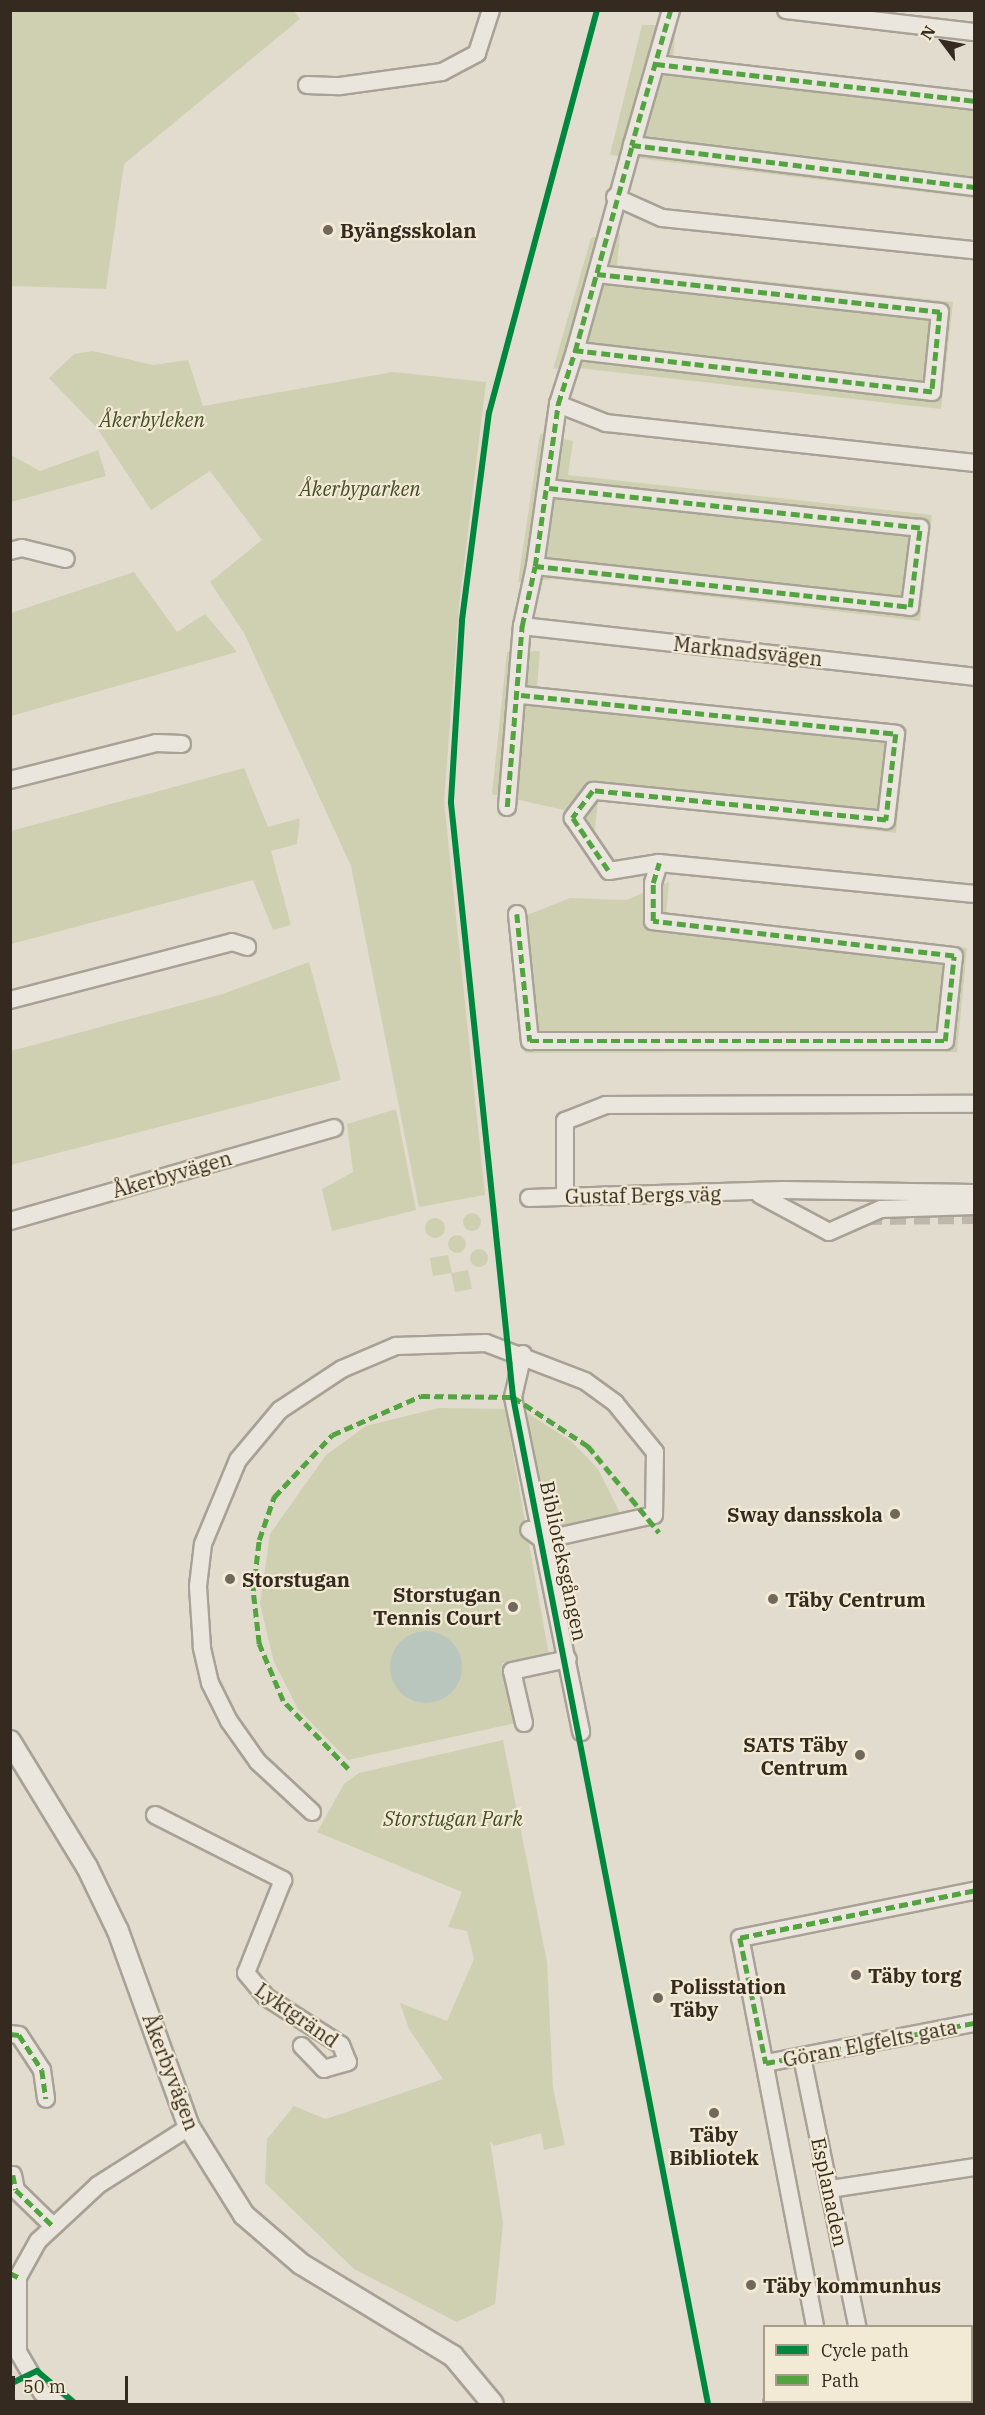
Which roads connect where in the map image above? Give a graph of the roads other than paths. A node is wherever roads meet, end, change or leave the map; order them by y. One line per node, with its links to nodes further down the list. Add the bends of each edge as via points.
1 (491, 10): 6 (street, via 477,53 442,72 340,86)
2 (671, 10): 5 (street)
3 (786, 10): 4 (street)
4 (975, 32)
5 (656, 64): 7 (street); 8 (street)
6 (307, 85)
7 (975, 101)
8 (632, 146): 9 (street); 10 (street)
9 (975, 187)
10 (615, 197): 11 (street, via 662,218); 12 (street)
11 (975, 250)
12 (597, 274): 13 (street); 13 (street, via 940,312 932,392)
13 (575, 351): 14 (street)
14 (558, 404): 15 (street, via 606,423); 16 (street)
15 (975, 463)
16 (547, 488): 19 (street); 19 (street, via 920,528 910,607)
17 (10, 551): 18 (street, via 22,548)
18 (66, 559)
19 (535, 566): 20 (street)
20 (522, 626): 21 (street, Marknadsvägen); 22 (street)
21 (975, 677)
22 (521, 695): 25 (street); 26 (street, via 896,734 886,820 593,791 573,818 609,871)
23 (182, 744): 24 (street, via 156,743)
24 (10, 780)
25 (507, 807)
26 (659, 863): 27 (street); 28 (street, via 653,883 653,921 954,956 945,1041 530,1041)
27 (975, 894)
28 (517, 914)
29 (247, 947): 30 (street, via 232,942)
30 (10, 1000)
31 (975, 1104): 36 (street, via 606,1105 565,1121)
32 (334, 1128): 39 (street, Åkerbyvägen)
33 (832, 1192): 34 (street, Gustaf Bergs väg); 35 (street, Gustaf Bergs väg); 40 (street, via 812,1203)
34 (757, 1193): 36 (street, Gustaf Bergs väg); 40 (street, Gustaf Bergs väg)
35 (975, 1193)
36 (565, 1196): 37 (street, Gustaf Bergs väg)
37 (529, 1198)
38 (975, 1206): 40 (street, Gustaf Bergs väg, via 881,1209 829,1232)
39 (10, 1221)
40 (810, 1221)
41 (523, 1354): 43 (street, Biblioteksgången, via 513,1397); 43 (street, via 603,1394 655,1452 654,1515); 48 (street, via 486,1343 444,1341 396,1346 342,1369 280,1410 226,1483 203,1544 198,1586 198,1618 210,1683 258,1762)
42 (529, 1530): 43 (street)
43 (543, 1540): 44 (street, Biblioteksgången)
44 (568, 1659): 45 (street, Biblioteksgången, via 512,1671); 46 (street, Biblioteksgången)
45 (524, 1723)
46 (581, 1732)
47 (10, 1741): 57 (street, Åkerbyvägen, via 87,1867 118,1931)
48 (312, 1812)
49 (155, 1815): 53 (street, Lyktgränd, via 283,1880 246,1973 250,1985 340,2045 348,2062 324,2069)
50 (975, 1892): 55 (street, Esplanaden, via 740,1938)
51 (975, 2023): 54 (street, Göran Elgfelts gata)
52 (10, 2034): 56 (street, via 19,2035 42,2070)
53 (302, 2046)
54 (802, 2057): 55 (street, Göran Elgfelts gata); 60 (street, Esplanaden)
55 (766, 2062): 63 (street, Esplanaden)
56 (45, 2099)
57 (189, 2127): 61 (street, via 98,2185); 67 (street, Åkerbyvägen, via 244,2215 301,2264 453,2356)
58 (975, 2167): 60 (street)
59 (13, 2175): 61 (street, via 16,2190)
60 (831, 2189): 64 (street, Esplanaden)
61 (53, 2226): 62 (street)
62 (14, 2275): 65 (street)
63 (815, 2325)
64 (857, 2325)
65 (14, 2352): 66 (street, via 42,2393)
66 (57, 2404)
67 (493, 2404)

